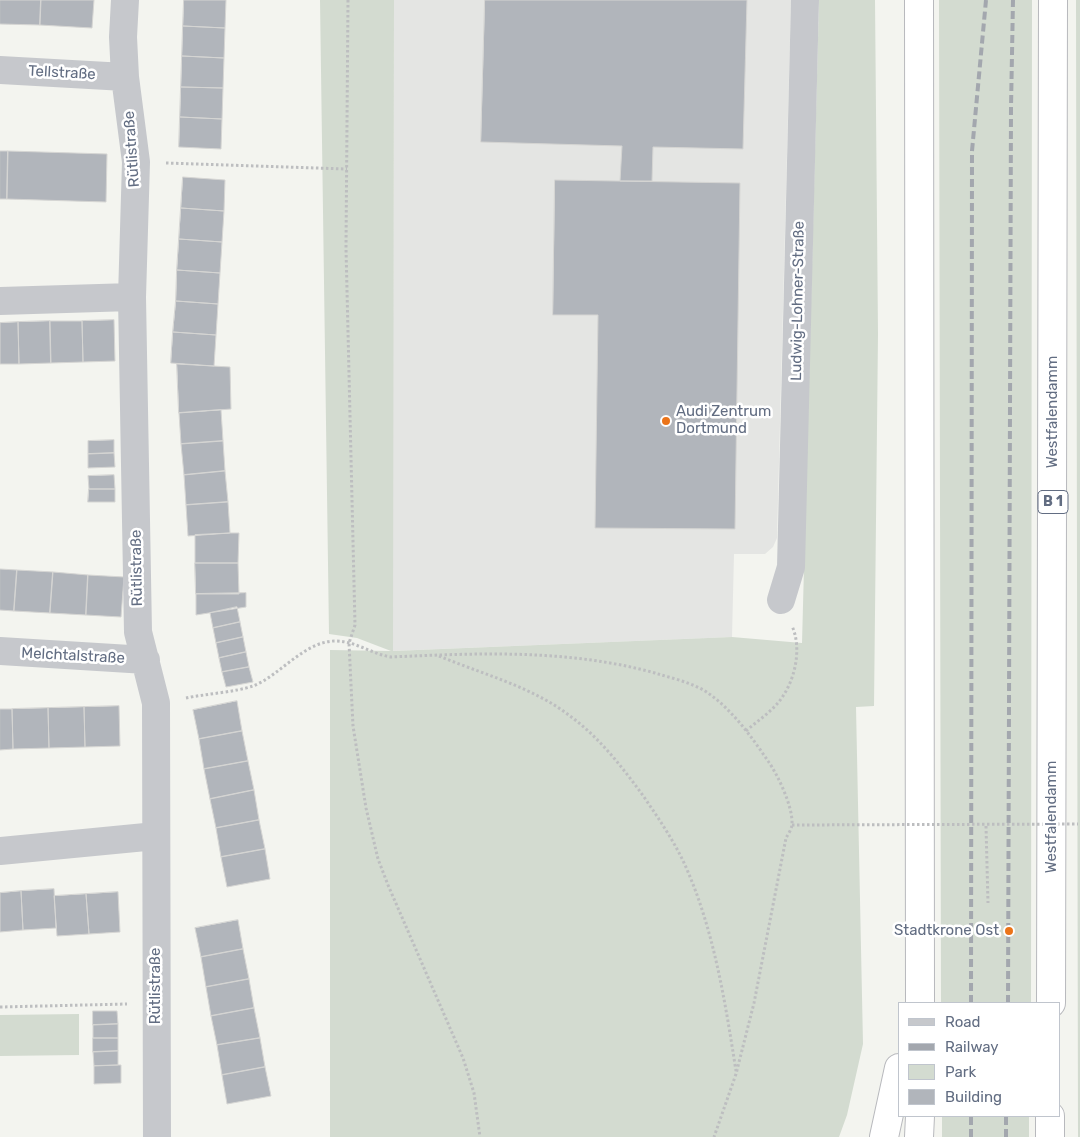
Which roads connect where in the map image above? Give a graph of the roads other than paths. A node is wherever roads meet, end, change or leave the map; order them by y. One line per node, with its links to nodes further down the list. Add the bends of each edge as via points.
1 (125, 0): 6 (street, Rütlistraße)
2 (805, 0): 9 (street, Ludwig-Lohner-Straße, via 791,566)
3 (919, 0): 14 (highway)
4 (1053, 0): 15 (highway, Westfalendamm / B 1)
5 (0, 70): 6 (street, Tellstraße)
6 (125, 77): 7 (street, Rütlistraße, via 136,162)
7 (132, 298): 8 (street); 11 (street, Rütlistraße, via 138,632)
8 (0, 300)
9 (781, 600)
10 (0, 651): 11 (street, Melchtalstraße)
11 (146, 660): 12 (street, Rütlistraße, via 156,703)
12 (156, 836): 13 (street); 19 (street, Rütlistraße)
13 (0, 851)
14 (920, 1002)
15 (1051, 1002)
16 (898, 1073): 20 (highway)
17 (920, 1117): 21 (highway)
18 (1050, 1117): 22 (highway)
19 (157, 1137)
20 (884, 1137)
21 (920, 1137)
22 (1050, 1137)

